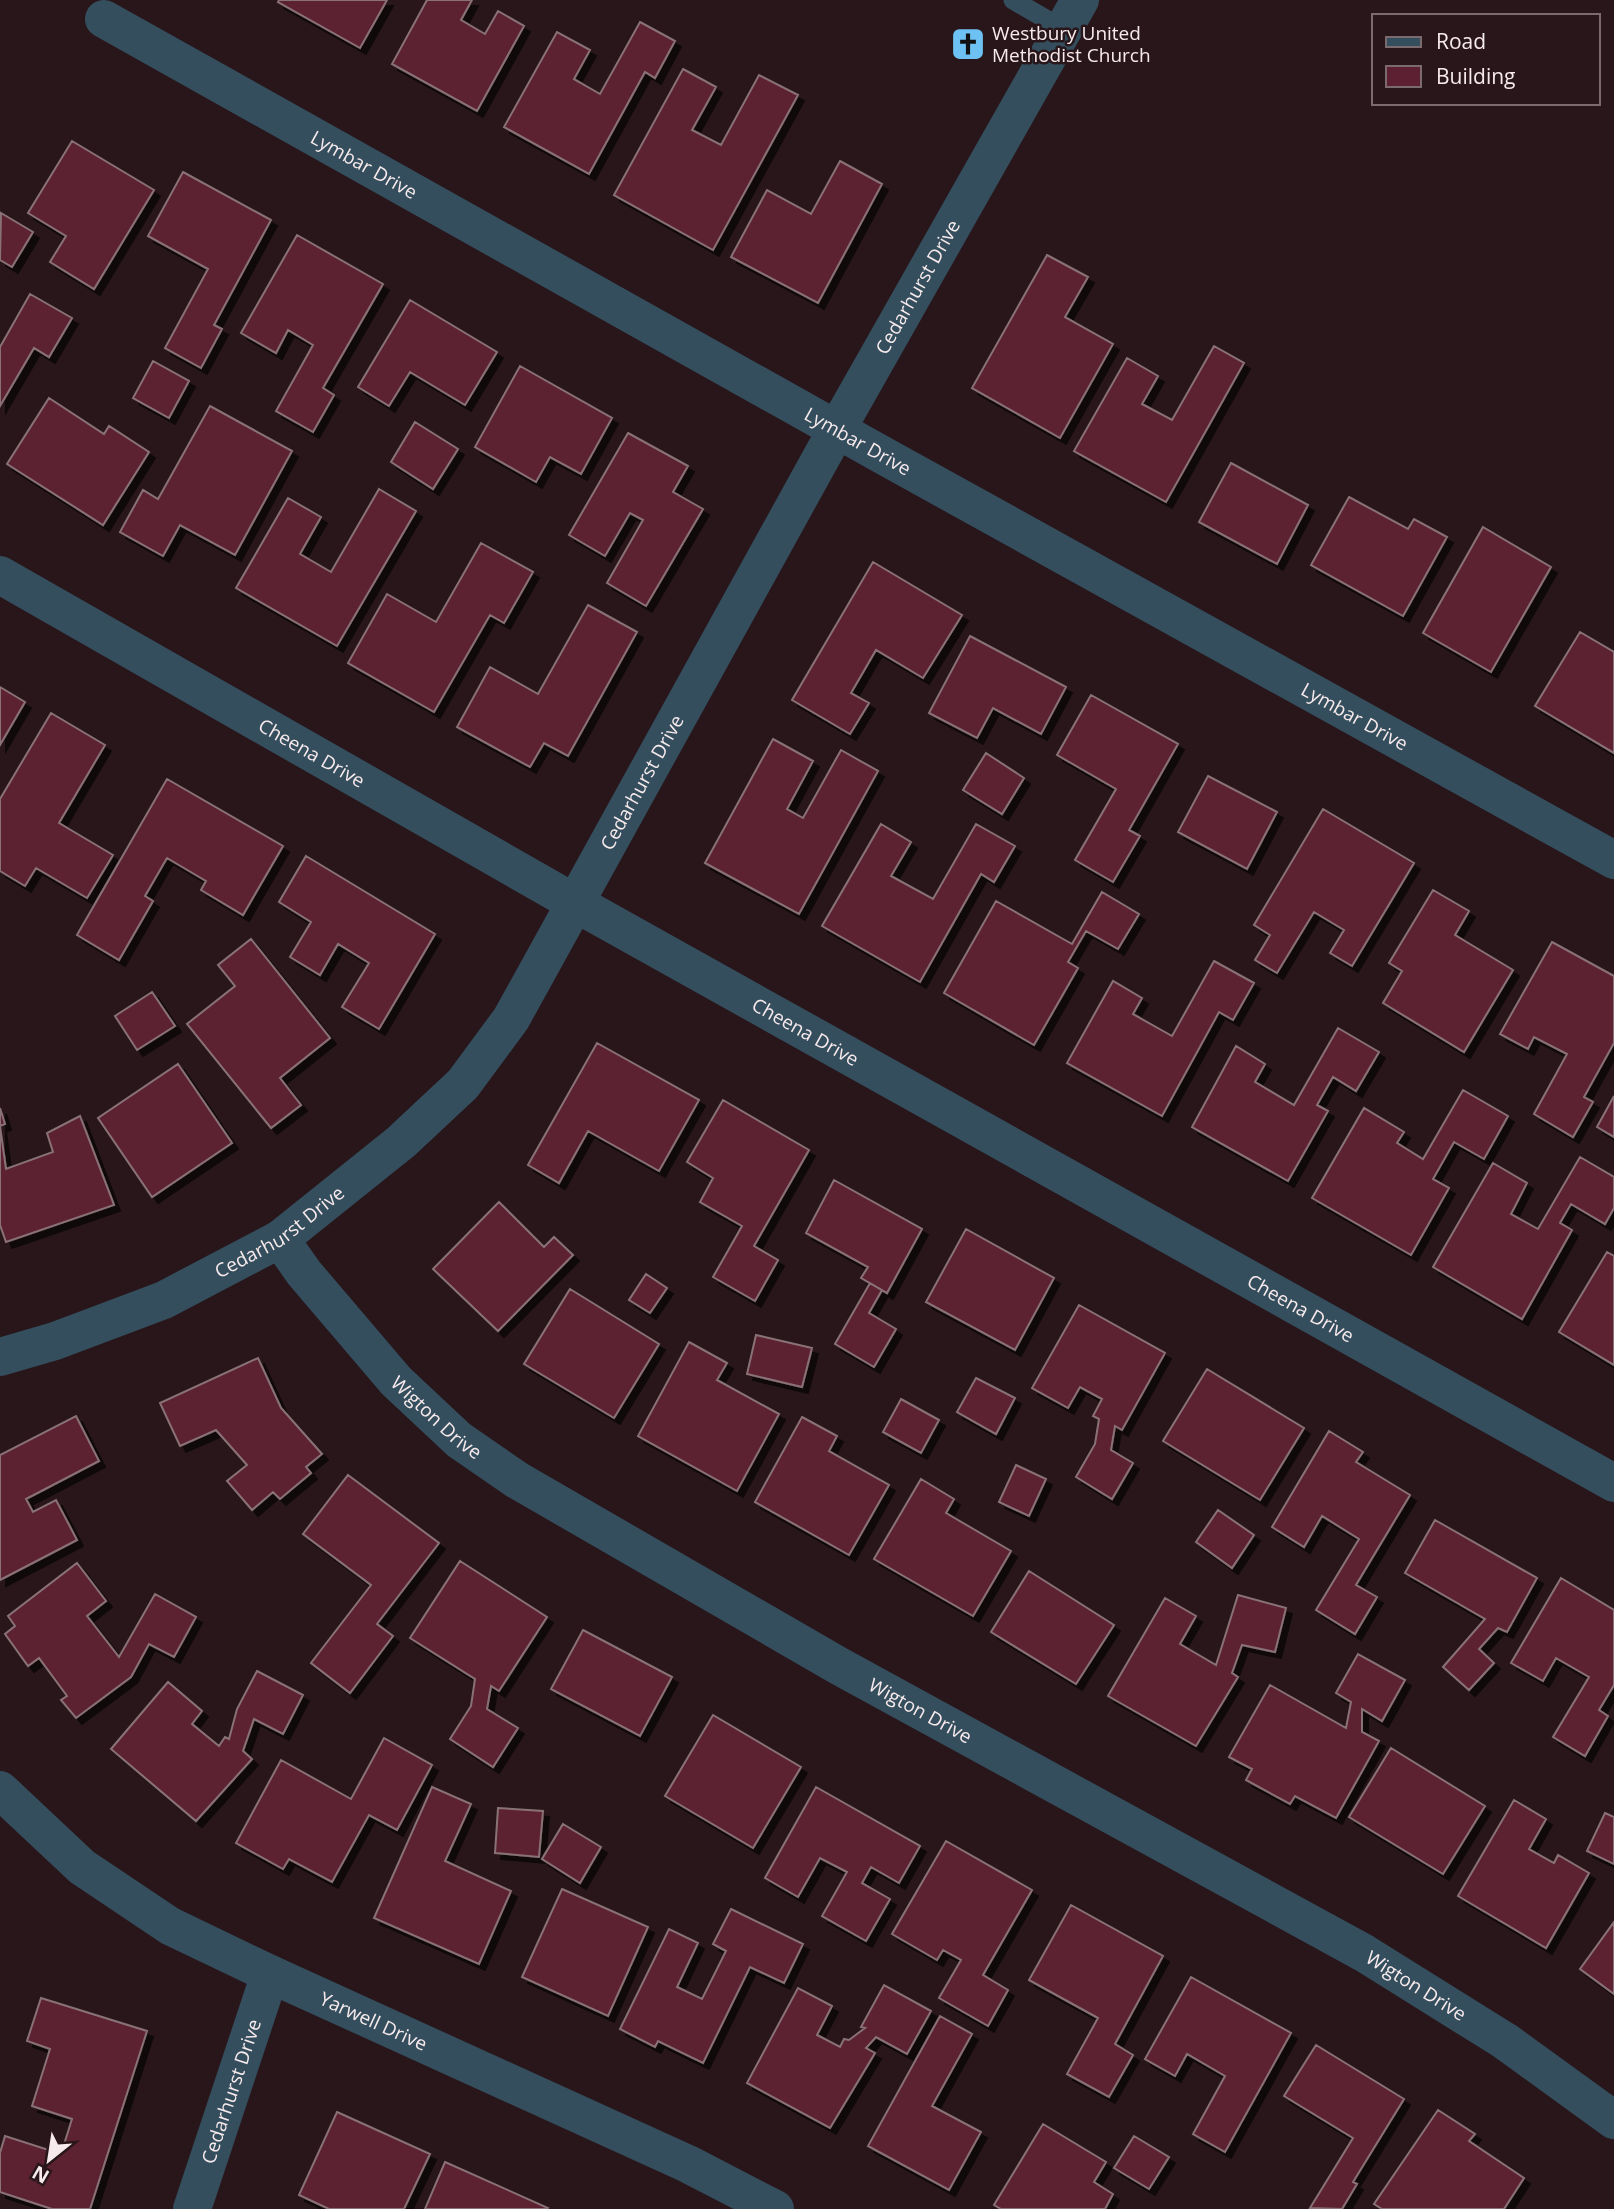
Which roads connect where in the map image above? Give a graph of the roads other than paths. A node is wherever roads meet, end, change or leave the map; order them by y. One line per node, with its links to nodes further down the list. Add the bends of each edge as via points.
1 (1013, 0): 2 (lane)
2 (1072, 14): 4 (street, Cedarhurst Drive)
3 (104, 19): 4 (street, Lymbar Drive)
4 (837, 429): 6 (street, Lymbar Drive); 7 (street, Cedarhurst Drive)
5 (0, 575): 7 (street, Cheena Drive)
6 (1614, 860)
7 (575, 903): 8 (street, Cedarhurst Drive, via 511,1020 463,1084 401,1142); 10 (street, Cheena Drive)
8 (280, 1239): 9 (street, Cedarhurst Drive, via 163,1300); 13 (street, Wigton Drive, via 396,1381 458,1440 517,1480 839,1666 1364,1953 1505,2041)
9 (0, 1357)
10 (1614, 1483)
11 (0, 1790): 12 (street, Yarwell Drive, via 82,1867 170,1926)
12 (270, 1974): 14 (street, Cedarhurst Drive); 15 (street, Yarwell Drive, via 688,2164)
13 (1614, 2120)
14 (192, 2209)
15 (775, 2209)

